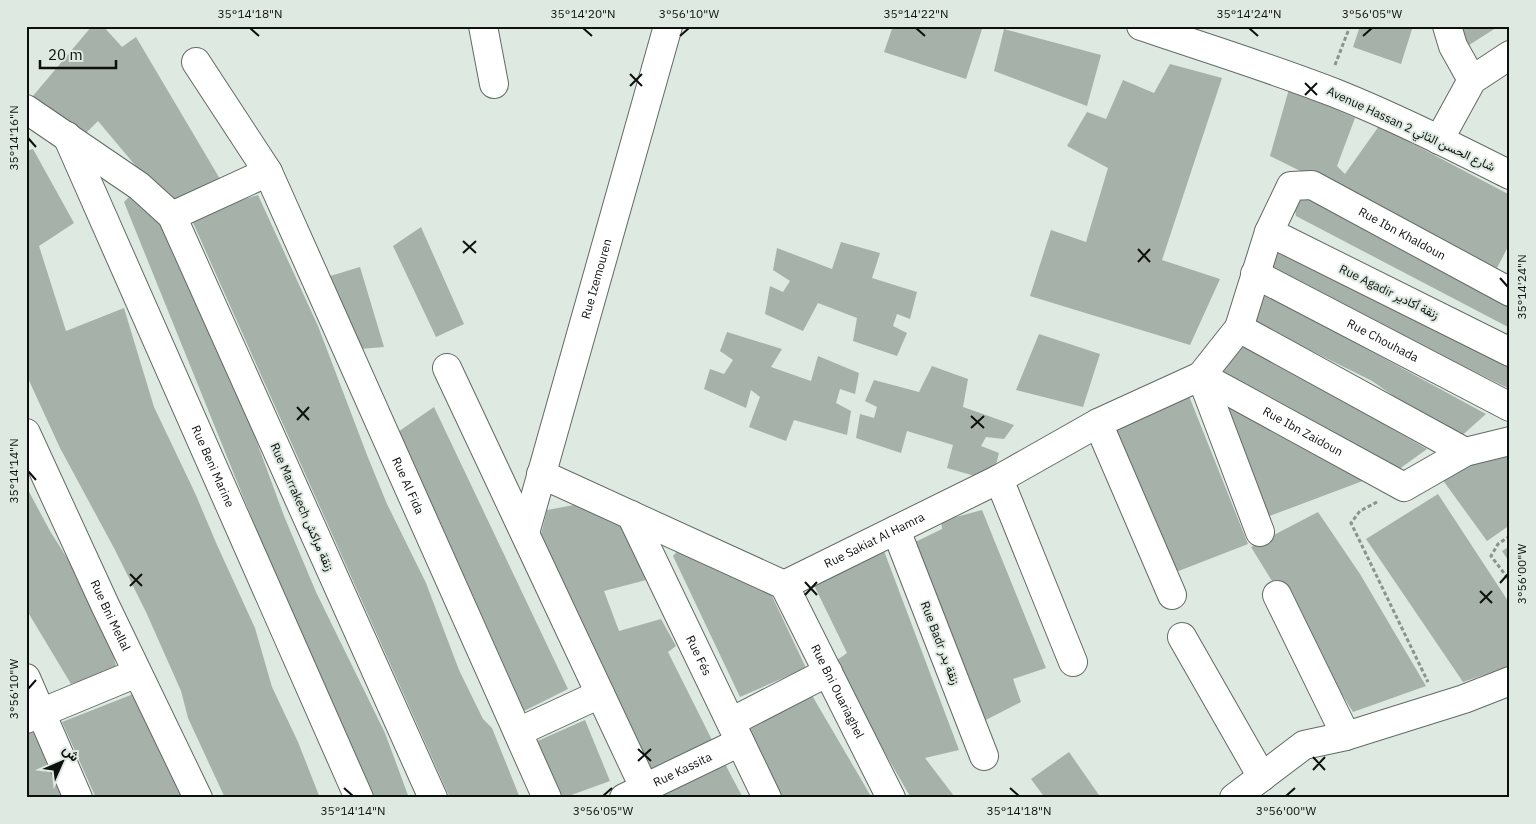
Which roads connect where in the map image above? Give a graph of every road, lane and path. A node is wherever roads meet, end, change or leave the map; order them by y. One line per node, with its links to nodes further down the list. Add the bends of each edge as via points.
1 (483, 26): 11 (street)
2 (668, 26): 31 (street, Rue Izemouren)
3 (1141, 26): 13 (street, Avenue Hassan 2 شارع الحسن الثاني)
4 (1199, 26): 9 (street, Avenue Hassan 2 شارع الحسن الثاني)
5 (1350, 26): 9 (path)
6 (1447, 26): 10 (street, via 1453,46)
7 (1510, 55): 10 (street)
8 (196, 62): 16 (street, Rue Al Fida)
9 (1332, 73): 13 (street, Avenue Hassan 2 شارع الحسن الثاني, via 1407,105)
10 (1472, 80): 13 (street)
11 (494, 84)
12 (26, 109): 14 (street)
13 (1443, 132): 15 (street, Avenue Hassan 2 شارع الحسن الثاني); 17 (street, Avenue Hassan 2 شارع الحسن الثاني)
14 (67, 136): 18 (street, via 139,186); 60 (street, Rue Beni Marine)
15 (1510, 157)
16 (268, 172): 18 (street); 52 (street, Rue Al Fida)
17 (1510, 175)
18 (172, 216): 61 (street, Rue Marrakech زنقة مراكش)
19 (1268, 232): 20 (street); 21 (street, Rue Ibn Khaldoun, via 1291,186 1312,186); 23 (street, Rue Agadir زنقة أكادير)
20 (1255, 274): 22 (street); 26 (street, Rue Chouhada)
21 (1509, 290)
22 (1239, 328): 25 (street); 30 (street)
23 (1510, 352)
24 (447, 368): 37 (street)
25 (1201, 376): 27 (street, Rue Sakiat Al Hamra); 33 (street, Rue Ibn Zaidoun); 36 (street)
26 (1510, 406)
27 (1098, 423): 32 (street, Rue Sakiat Al Hamra); 42 (street)
28 (26, 433): 46 (street, Rue Bni Mellal)
29 (1510, 441): 30 (street)
30 (1465, 452): 33 (street)
31 (541, 474): 34 (street); 37 (street, Rue Izemouren)
32 (998, 479): 35 (street, Rue Sakiat Al Hamra); 44 (street)
33 (1404, 487): 50 (path, via 1360,511 1351,523)
34 (631, 515): 40 (street); 53 (street, Rue Fés)
35 (896, 530): 40 (street, Rue Sakiat Al Hamra); 55 (street, Rue Badr زنقة بدر)
36 (1260, 532)
37 (525, 533): 49 (street)
38 (1510, 536): 39 (path, via 1498,544 1491,556)
39 (1510, 581)
40 (784, 585): 45 (street, Rue Bni Ouariaghel)
41 (1277, 595): 54 (street)
42 (1172, 596)
43 (1182, 637): 56 (street)
44 (1073, 662)
45 (828, 672): 53 (street, Rue Kassita); 64 (street, Rue Bni Ouariaghel)
46 (137, 673): 51 (street); 59 (street, Rue Bni Mellal)
47 (26, 678): 51 (street)
48 (1510, 681): 50 (street)
49 (600, 694): 52 (street); 57 (street)
50 (1452, 703): 54 (street)
51 (34, 716): 58 (street)
52 (518, 732): 62 (street, Rue Al Fida)
53 (736, 732): 57 (street, Rue Kassita); 63 (street, Rue Fés)
54 (1346, 736): 56 (street, via 1304,745)
55 (984, 756)
56 (1262, 777): 65 (street)
57 (639, 794)
58 (78, 798)
59 (198, 798)
60 (359, 798)
61 (433, 798)
62 (548, 798)
63 (766, 798)
64 (891, 798)
65 (1234, 798)

